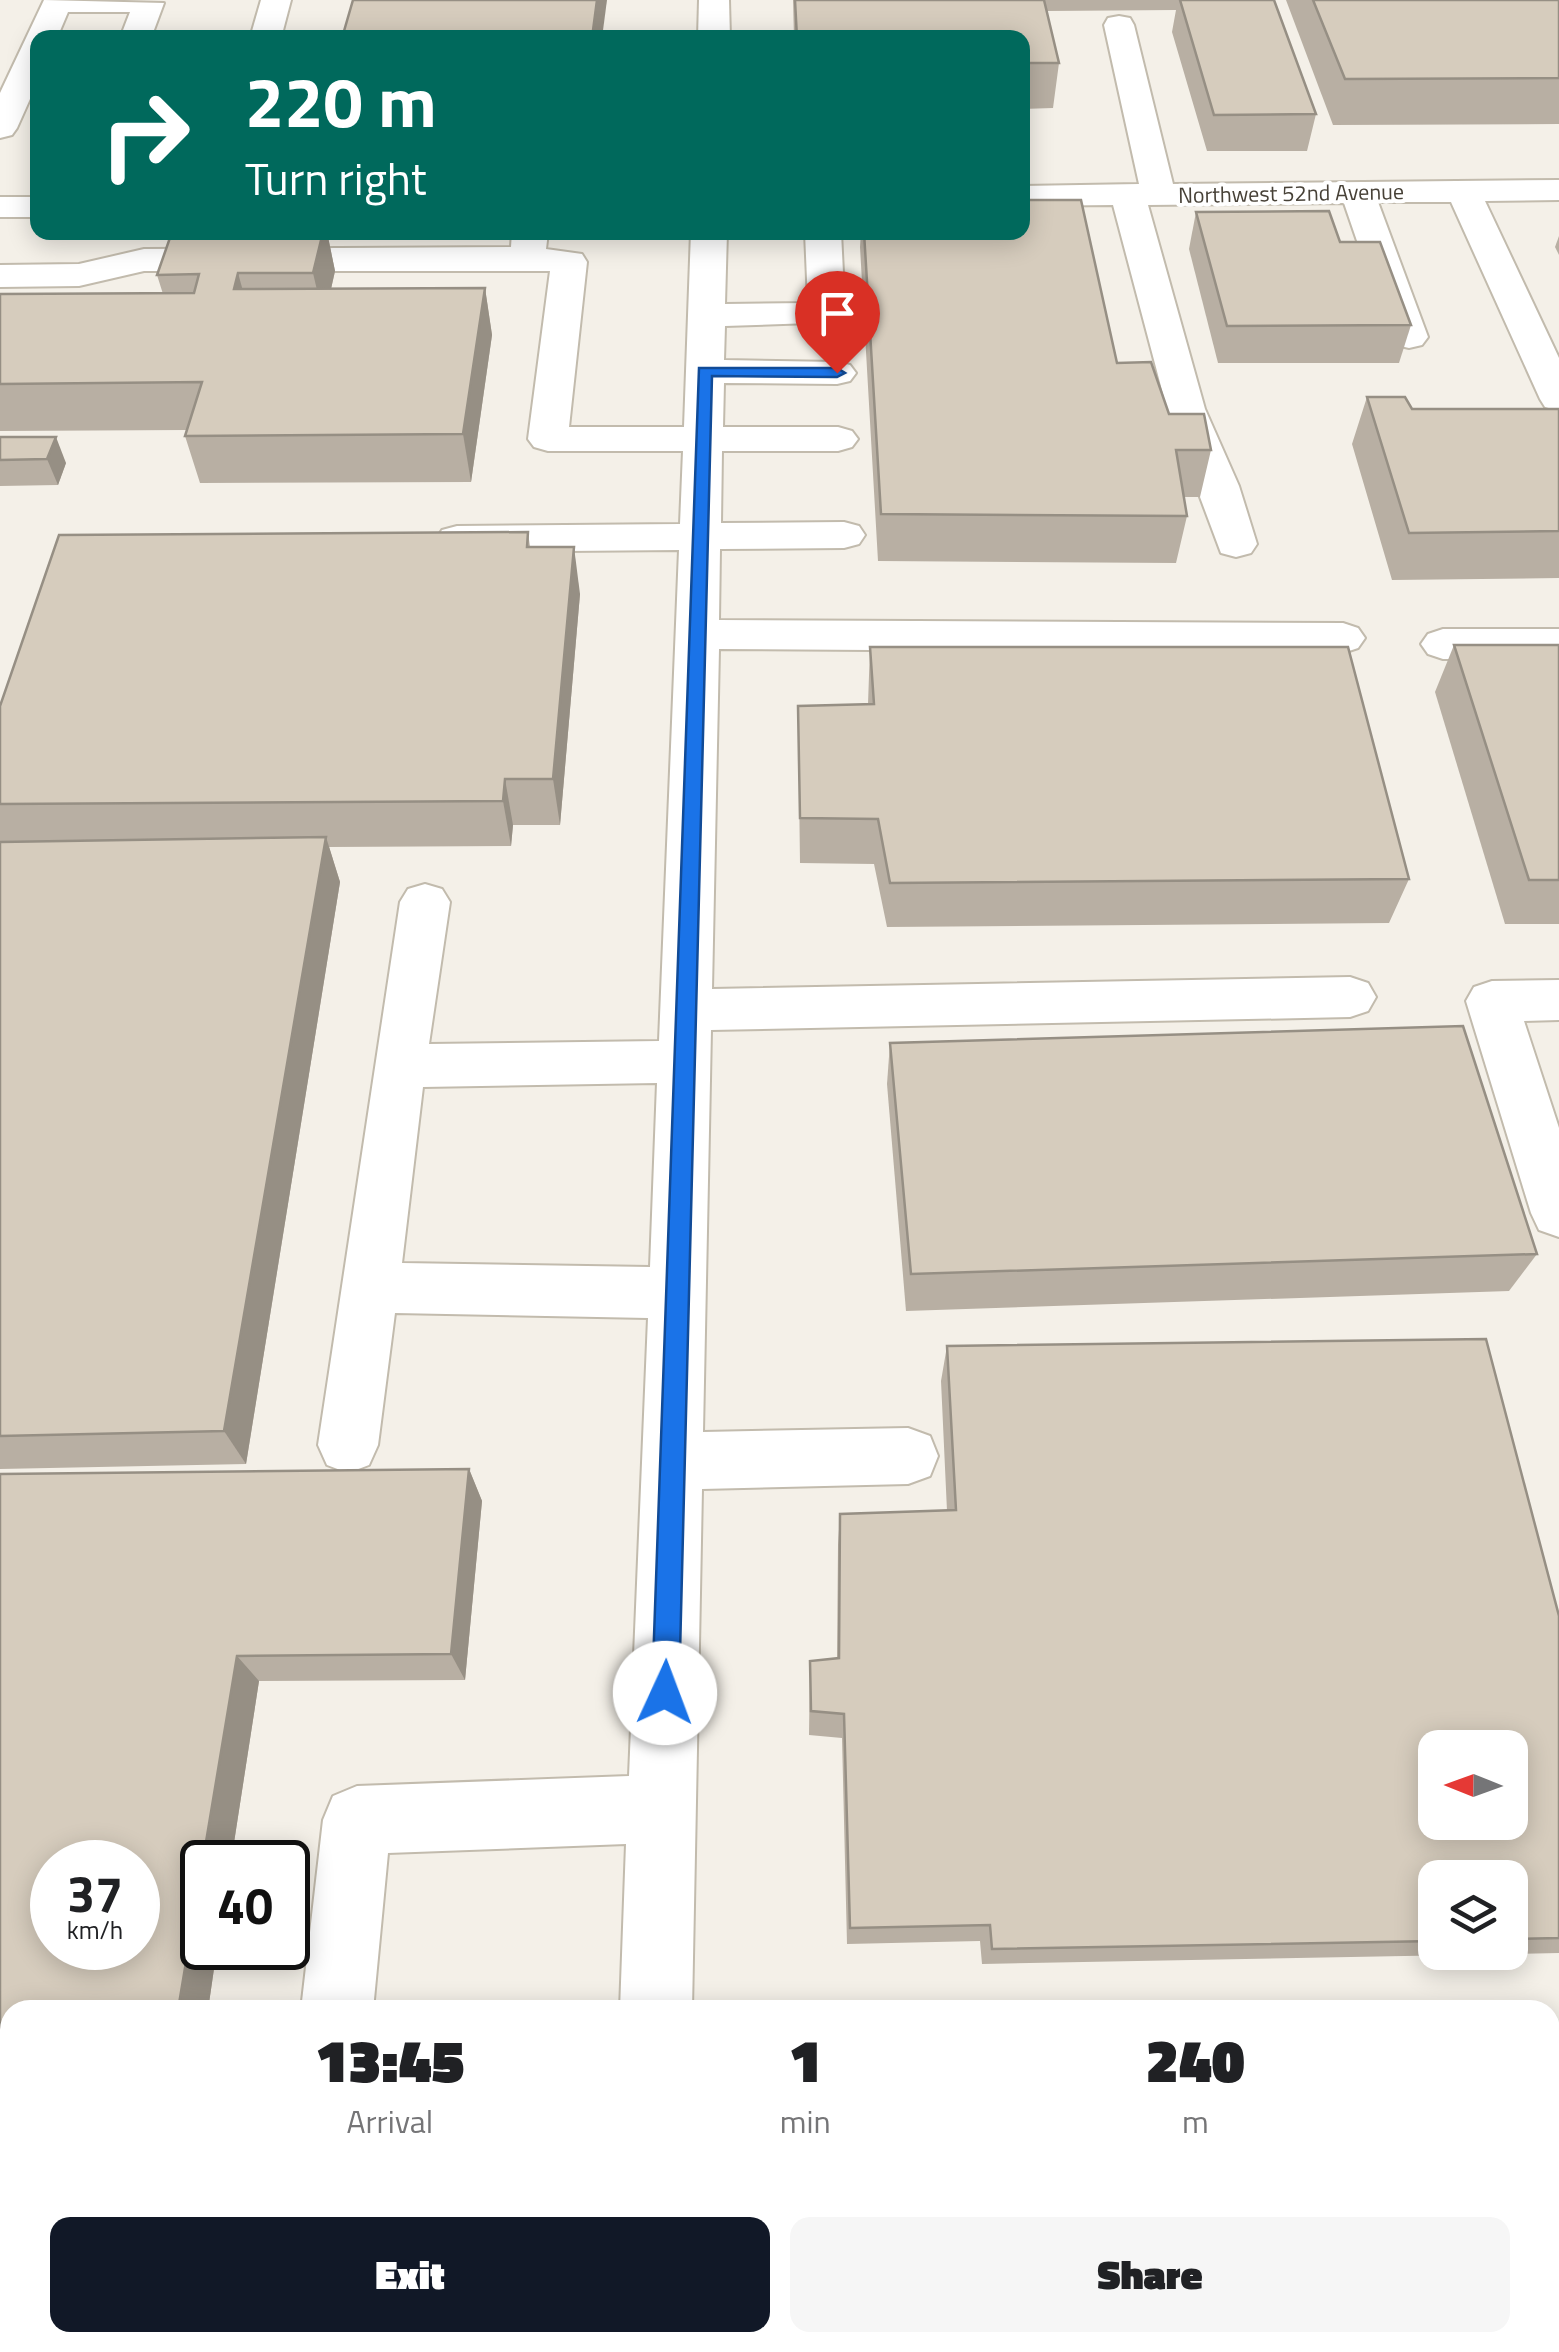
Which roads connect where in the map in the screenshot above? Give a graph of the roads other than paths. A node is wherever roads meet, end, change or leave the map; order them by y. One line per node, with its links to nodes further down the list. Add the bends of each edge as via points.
1 (276, 0): 6 (street)
2 (714, 0): 7 (street)
3 (1119, 26): 13 (street)
4 (45, 30): 5 (street, via 56,4 149,2)
5 (138, 30)
6 (267, 30)
7 (714, 30)
8 (30, 70): 9 (street)
9 (6, 143)
10 (1559, 190): 11 (street, Northwest 52nd Avenue)
11 (1462, 191): 12 (street, Northwest 52nd Avenue); 25 (street)
12 (1357, 192): 13 (street, Northwest 52nd Avenue); 22 (street)
13 (1144, 195): 14 (street, Northwest 52nd Avenue); 31 (street, via 1186,409)
14 (1030, 196)
15 (0, 207): 16 (street)
16 (30, 207)
17 (709, 240): 21 (street)
18 (822, 240): 21 (street, via 827,314)
19 (510, 260): 20 (street, via 385,275 144,260 79,275); 27 (street, via 569,262 548,439)
20 (0, 276)
21 (706, 315): 23 (street)
22 (1409, 336)
23 (704, 371): 24 (street); 27 (street)
24 (837, 373)
25 (1548, 412)
26 (838, 439): 27 (street)
27 (702, 440): 29 (street)
28 (844, 535): 29 (street)
29 (700, 537): 30 (street); 32 (street)
30 (421, 539)
31 (1236, 544)
32 (696, 634): 33 (street); 39 (street)
33 (1343, 638)
34 (1443, 644): 35 (street)
35 (1559, 644)
36 (424, 902): 40 (street)
37 (1350, 997): 39 (street)
38 (1559, 1000): 41 (street, via 1492,1001)
39 (685, 1036): 40 (street); 43 (street)
40 (400, 1066): 42 (street)
41 (1559, 1214)
42 (370, 1287): 43 (street); 44 (street)
43 (678, 1292): 46 (street)
44 (348, 1444)
45 (908, 1456): 46 (street)
46 (672, 1461): 47 (street)
47 (662, 1809): 48 (street, via 357,1820); 49 (street)
48 (338, 2000)
49 (656, 2000)

